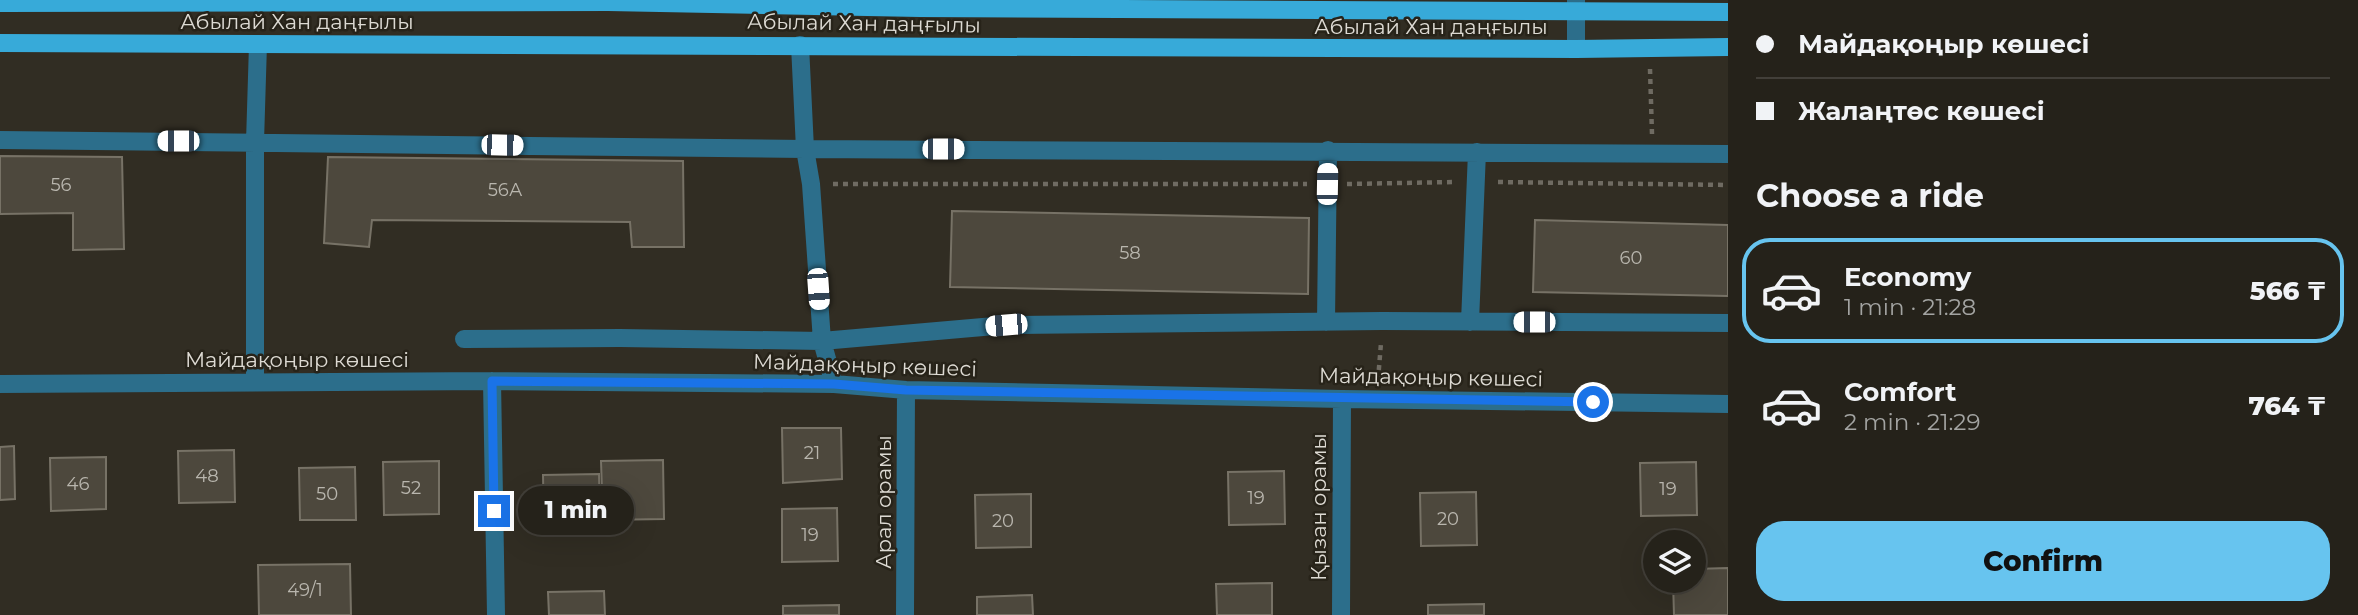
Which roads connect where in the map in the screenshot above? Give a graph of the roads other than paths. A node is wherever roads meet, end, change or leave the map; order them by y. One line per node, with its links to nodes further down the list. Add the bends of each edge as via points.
1 (608, 1): 2 (main road, Абылай Хан даңғылы); 4 (main road, Абылай Хан даңғылы, via 934,8)
2 (162, 2): 3 (main road, Абылай Хан даңғылы)
3 (0, 3)
4 (1576, 5): 5 (main road, Абылай Хан даңғылы); 10 (street)
5 (1728, 12)
6 (0, 43): 7 (main road, Абылай Хан даңғылы)
7 (258, 44): 8 (main road, Абылай Хан даңғылы); 12 (street)
8 (800, 45): 10 (main road, Абылай Хан даңғылы); 13 (street)
9 (1728, 47): 10 (main road, Абылай Хан даңғылы)
10 (1576, 50)
11 (0, 140): 12 (street)
12 (255, 142): 13 (street); 23 (street)
13 (805, 149): 14 (street); 21 (street)
14 (1328, 150): 15 (street); 17 (street)
15 (1477, 152): 16 (street); 18 (street)
16 (1728, 154)
17 (1326, 322): 18 (street); 21 (street, via 1006,325)
18 (1469, 322): 19 (street)
19 (1728, 323)
20 (464, 339): 21 (street)
21 (822, 341): 25 (street)
22 (492, 381): 23 (street, Майдақоңыр көшесі); 25 (street, Майдақоңыр көшесі); 29 (street)
23 (255, 382): 24 (street, Майдақоңыр көшесі)
24 (0, 384)
25 (834, 384): 26 (street, Майдақоңыр көшесі)
26 (906, 390): 27 (street, Майдақоңыр көшесі); 30 (street, Арал орамы)
27 (1342, 399): 28 (street, Майдақоңыр көшесі); 31 (street, Қызан орамы)
28 (1728, 404)
29 (496, 615)
30 (905, 615)
31 (1341, 615)

